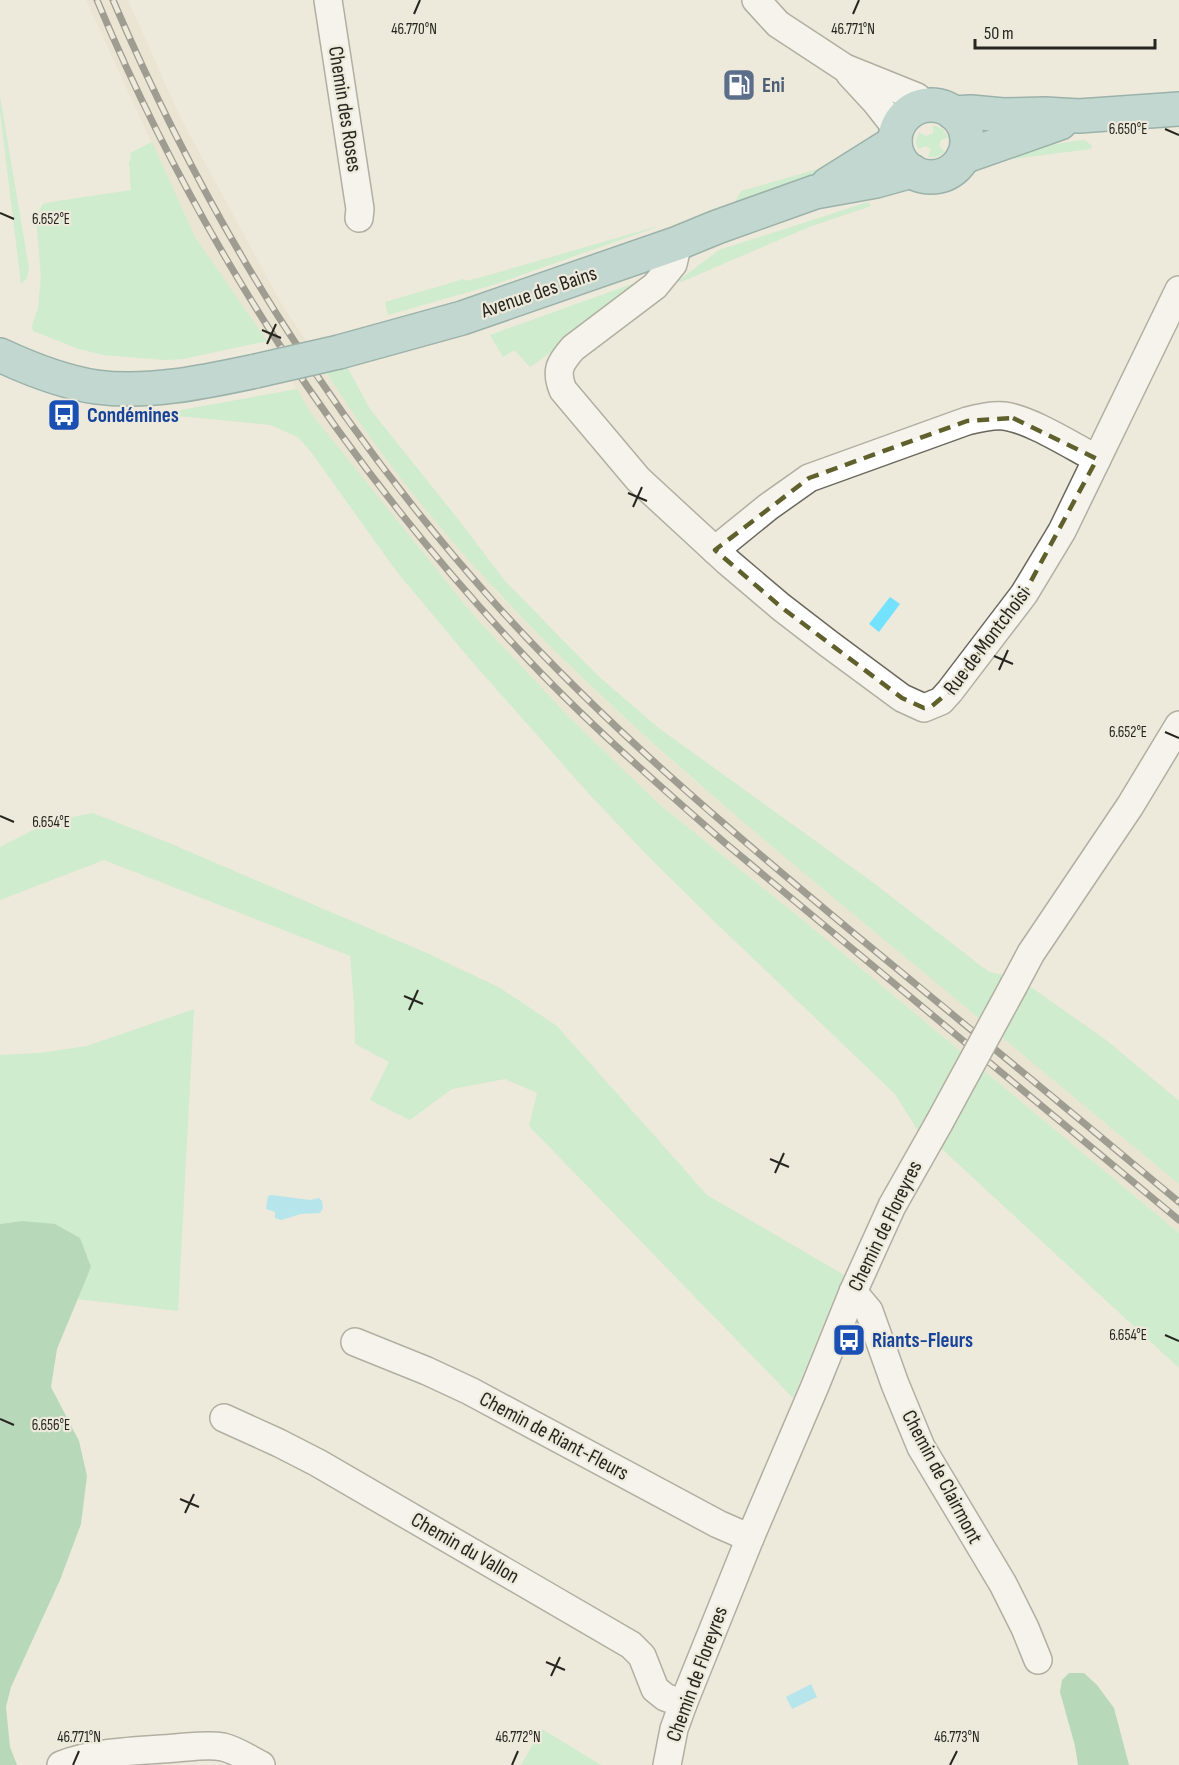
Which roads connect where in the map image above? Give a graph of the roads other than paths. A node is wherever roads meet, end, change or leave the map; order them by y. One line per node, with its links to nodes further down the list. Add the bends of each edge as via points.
1 (328, 0): 11 (street, Chemin des Roses)
2 (756, 0): 3 (street, via 778,24)
3 (845, 68): 4 (street); 7 (street, via 875,101)
4 (938, 109): 6 (main road); 7 (main road, via 911,111); 8 (main road, via 961,122 966,133)
5 (1179, 110): 6 (main road)
6 (1079, 116): 8 (main road)
7 (896, 136): 9 (main road, via 900,159); 10 (main road)
8 (963, 156): 9 (main road, via 941,175 922,176)
9 (912, 171): 10 (main road)
10 (815, 192): 12 (main road, Avenue des Bains)
11 (359, 218)
12 (678, 243): 14 (main road, Avenue des Bains, bridge, via 462,318 339,352 202,382 110,388 71,382); 16 (street, Rue de Montchoisi, via 673,264 655,286 573,348 558,369 558,379 638,479)
13 (1179, 290): 15 (street, Rue de Montchoisi)
14 (0, 355)
15 (1097, 459): 16 (street, via 1023,421 987,416 808,478); 16 (street, Rue de Montchoisi, via 1062,531 1024,594 950,691 924,708 902,698 829,644)
16 (715, 550)
17 (1178, 730): 18 (street, Chemin de Floreyres, bridge, via 1031,953 892,1206)
18 (853, 1292): 21 (street, Chemin de Floreyres); 22 (street, Chemin de Clairmont, via 870,1311 921,1447 1003,1584)
19 (355, 1342): 21 (street, Chemin de Riant-Fleurs, via 470,1391)
20 (224, 1418): 23 (street, Chemin du Vallon, via 318,1463 631,1645 642,1656 655,1689)
21 (750, 1538): 23 (street, Chemin de Floreyres)
22 (1038, 1660)
23 (683, 1704): 26 (street, Chemin de Floreyres)
24 (61, 1765): 25 (street, via 127,1752 199,1746 222,1747)
25 (261, 1765)
26 (667, 1765)

